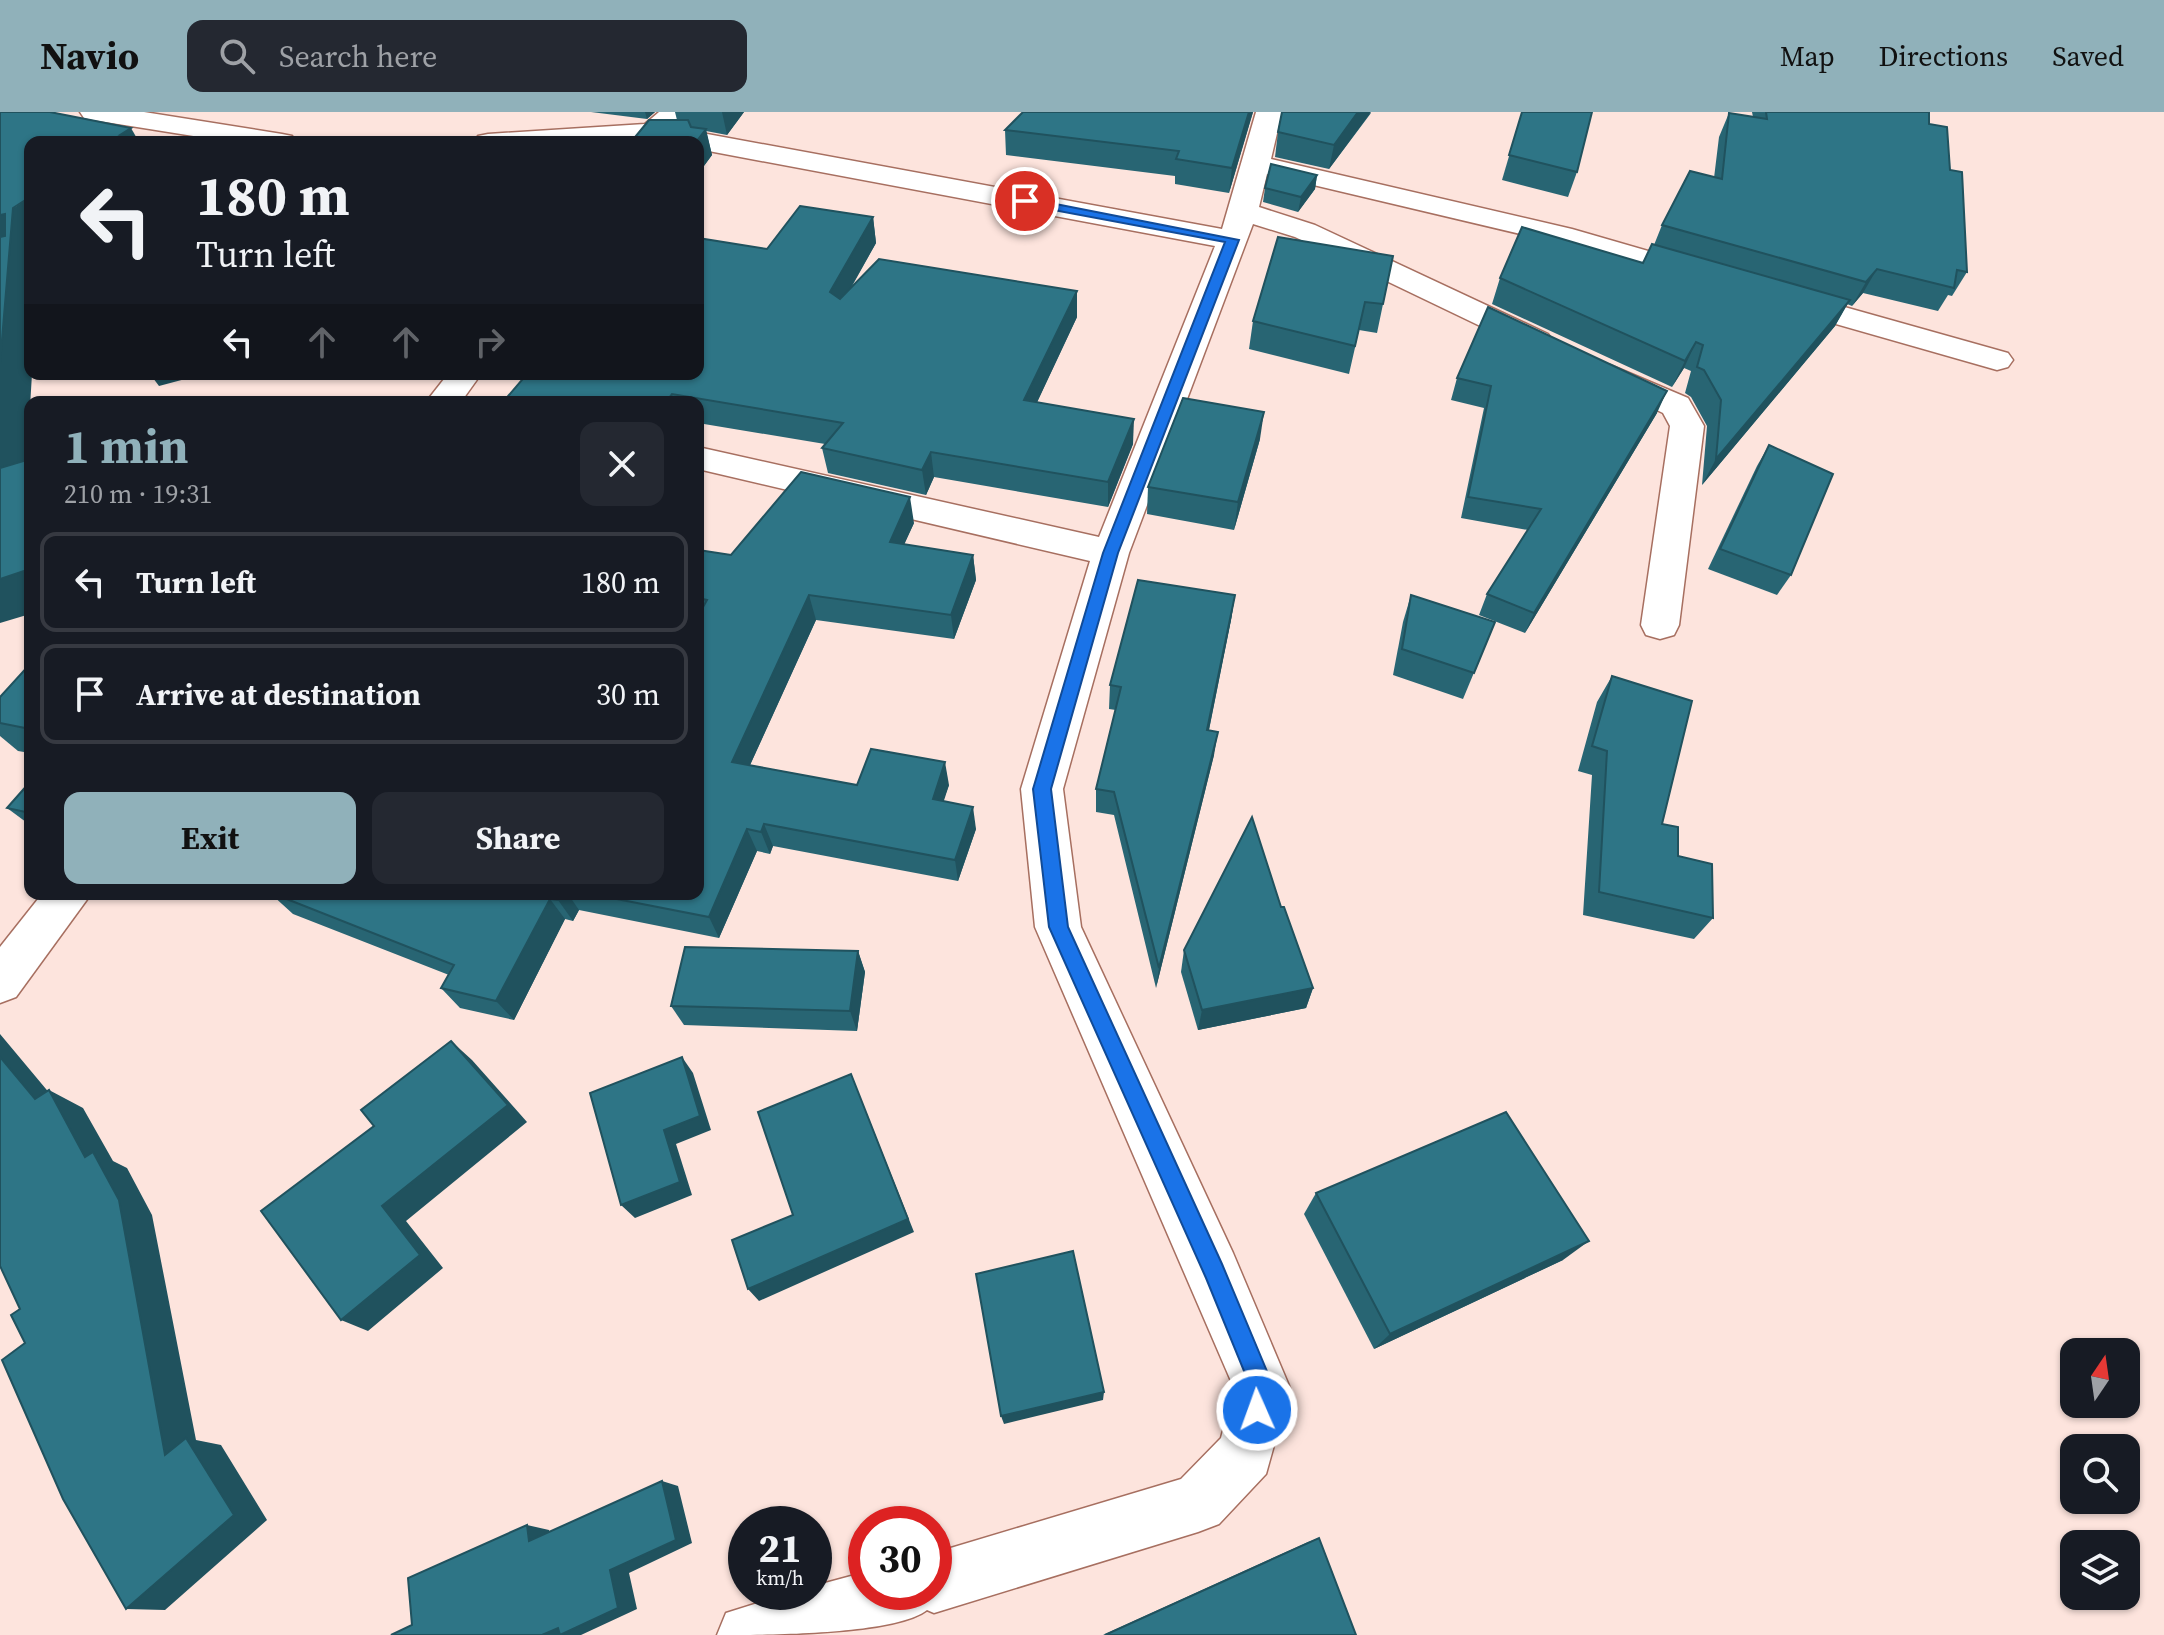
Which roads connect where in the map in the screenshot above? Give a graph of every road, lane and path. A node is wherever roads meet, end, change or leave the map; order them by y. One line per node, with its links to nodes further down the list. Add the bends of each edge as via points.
1 (93, 112): 4 (street)
2 (674, 112): 5 (street)
3 (1269, 112): 7 (street)
4 (244, 136)
5 (650, 136)
6 (704, 145): 8 (street)
7 (1256, 164): 8 (street); 9 (street, via 1562,235)
8 (1238, 226): 13 (street); 14 (street, via 1305,231 1676,406 1687,426)
9 (1727, 283)
10 (1757, 291): 11 (street)
11 (1997, 360)
12 (704, 459): 13 (street)
13 (1111, 553): 17 (street, via 1042,789 1058,927 1262,1388 1246,1454 1198,1503)
14 (1660, 625)
15 (64, 900): 16 (street)
16 (0, 982)
17 (952, 1578)
18 (848, 1607): 19 (street)
19 (748, 1635)

